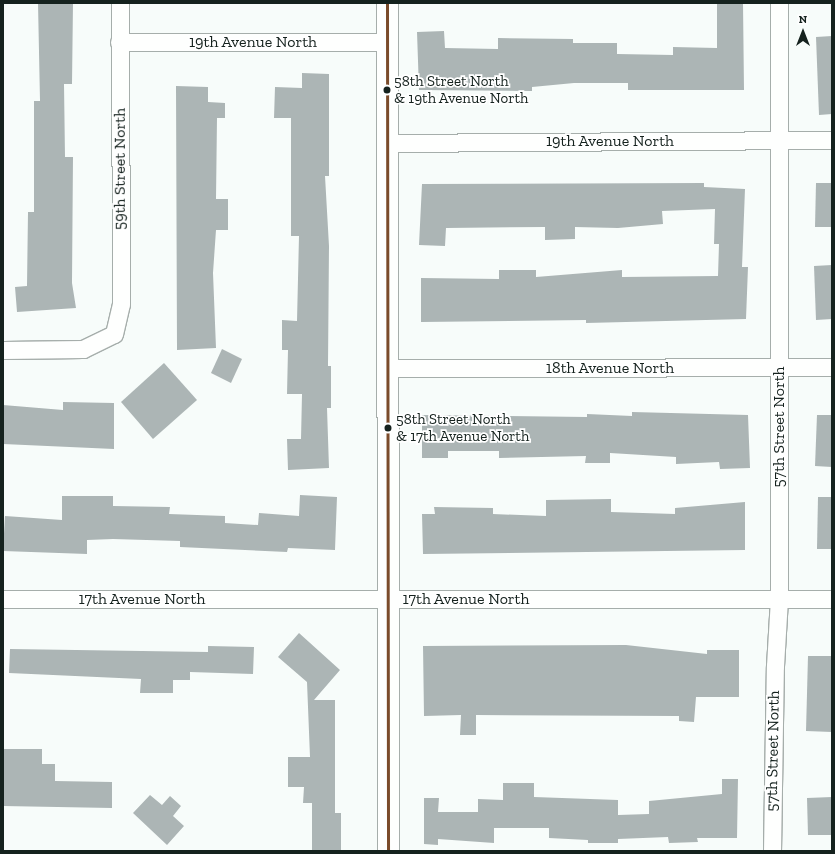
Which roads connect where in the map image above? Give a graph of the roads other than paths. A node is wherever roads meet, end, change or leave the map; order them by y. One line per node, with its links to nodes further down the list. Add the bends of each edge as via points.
1 (120, 3): 4 (street, 59th Street North)
2 (387, 3): 5 (street)
3 (779, 3): 6 (street, 57th Street North)
4 (119, 42): 5 (street, 19th Avenue North); 9 (street, 59th Street North, via 121,304 114,334 83,349)
5 (387, 42): 8 (street)
6 (779, 140): 7 (street, 19th Avenue North); 8 (street, 19th Avenue North); 10 (street, 57th Street North)
7 (832, 140)
8 (387, 143): 12 (street)
9 (3, 350)
10 (779, 367): 11 (street, 18th Avenue North); 12 (street, 18th Avenue North); 15 (street, 57th Street North)
11 (832, 367)
12 (387, 368): 14 (street)
13 (3, 599): 14 (street, 17th Avenue North)
14 (387, 599): 15 (street, 17th Avenue North); 17 (street)
15 (779, 599): 16 (street, 17th Avenue North); 18 (street, 57th Street North, via 774,666)
16 (832, 599)
17 (388, 851)
18 (772, 851)

